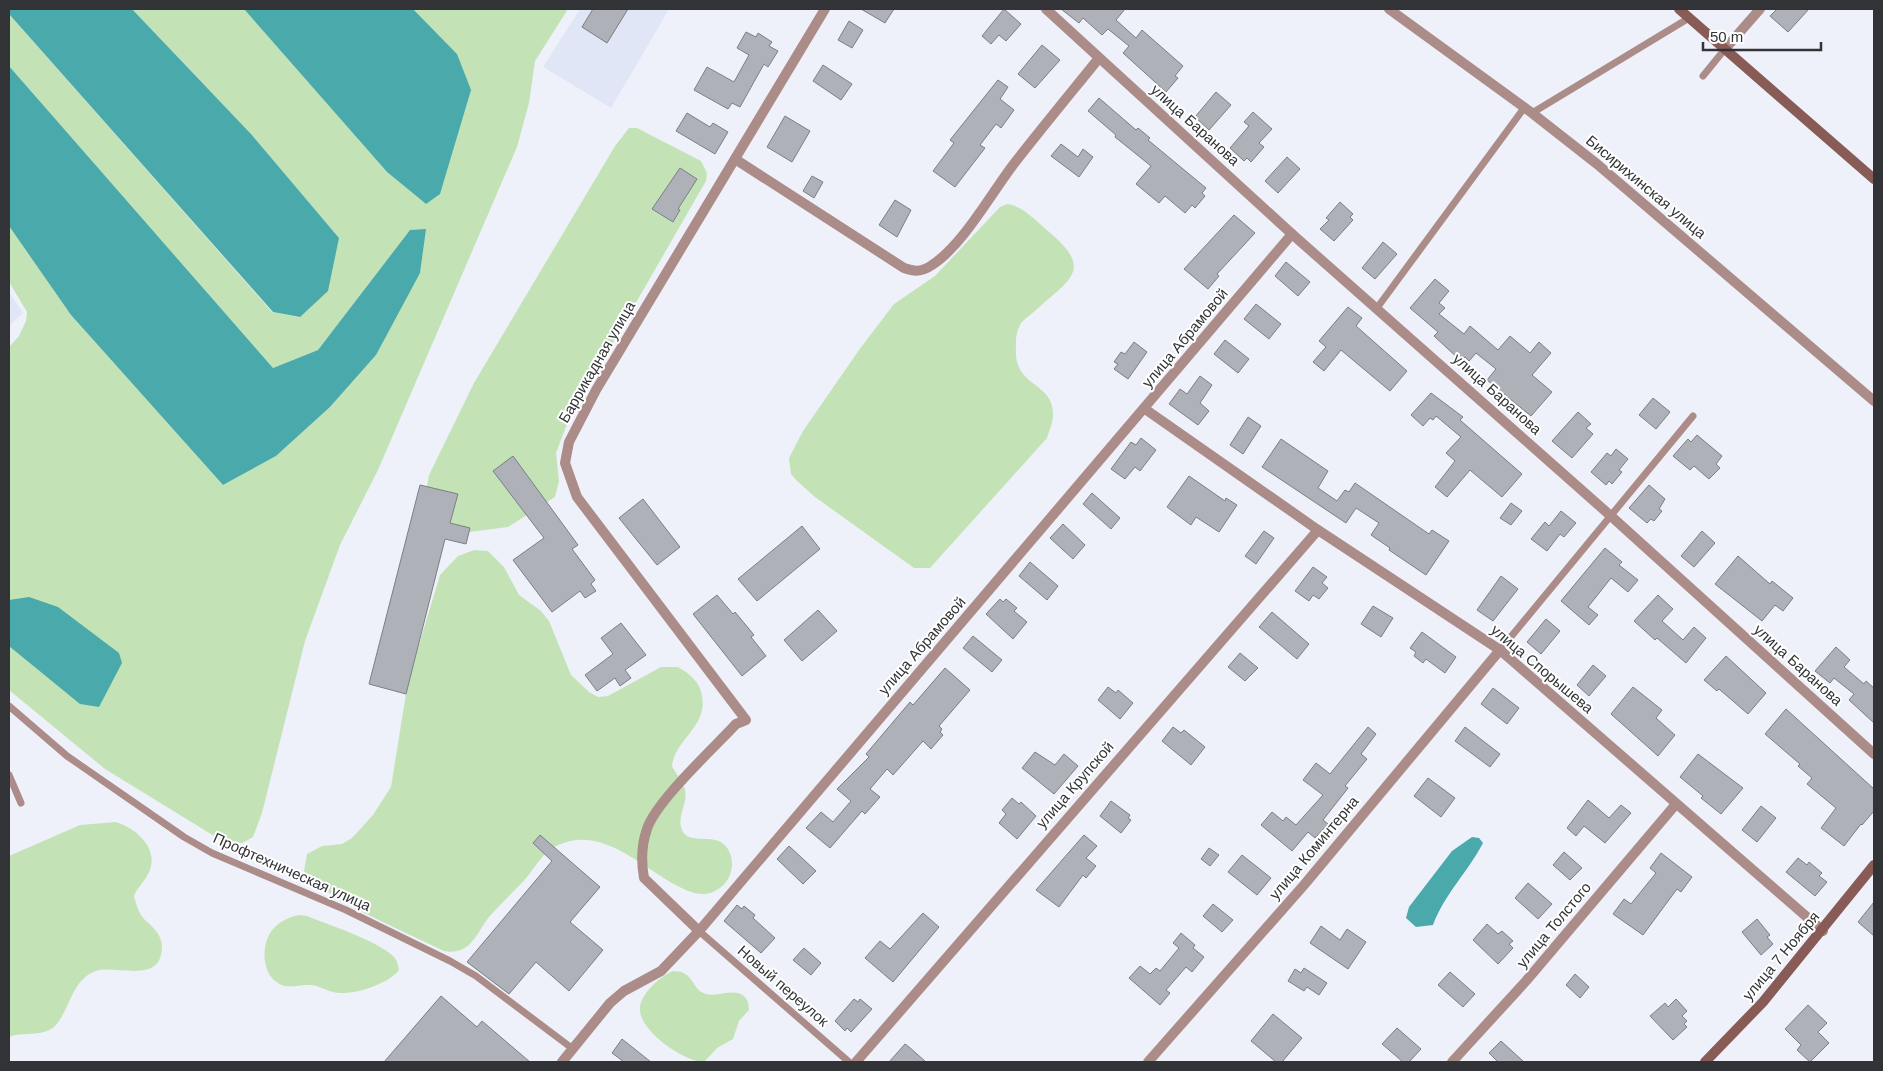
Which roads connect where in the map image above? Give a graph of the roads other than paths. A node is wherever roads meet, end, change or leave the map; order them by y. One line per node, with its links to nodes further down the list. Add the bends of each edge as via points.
1 (825, 9): 11 (street, Баррикадная улица)
2 (1046, 9): 8 (street, улица Баранова)
3 (1389, 9): 10 (street, Бисирихинская улица)
4 (1679, 9): 6 (street)
5 (1760, 9): 7 (street)
6 (1689, 18): 7 (street); 10 (lane)
7 (1725, 49): 9 (lane); 12 (street)
8 (1099, 58): 11 (street, via 959,238 923,271 904,268); 13 (street, улица Баранова)
9 (1703, 76)
10 (1528, 110): 14 (lane); 15 (street, Бисирихинская улица, via 1597,164)
11 (735, 159): 27 (street, Баррикадная улица, via 596,390 569,442 565,463 577,497 746,720 736,724 658,808 647,827 642,848 644,878)
12 (1874, 179)
13 (1292, 234): 14 (street, улица Баранова); 16 (street, улица Абрамовой)
14 (1377, 308): 18 (street, улица Баранова)
15 (1874, 401)
16 (1145, 409): 19 (street, улица Спорышева); 27 (street, улица Абрамовой)
17 (1693, 416): 18 (lane)
18 (1612, 517): 20 (lane); 22 (street, улица Баранова)
19 (1318, 530): 20 (street, улица Спорышева); 32 (street, улица Крупской)
20 (1500, 650): 25 (street, улица Спорышева); 33 (street, улица Коминтерна, via 1304,885)
21 (9, 706): 29 (lane, Профтехническая улица, via 67,756 184,837 212,853 346,910 450,961 476,976)
22 (1874, 754)
23 (9, 775): 24 (lane)
24 (22, 804)
25 (1676, 804): 28 (street, улица Спорышева); 34 (street, улица Толстого, via 1526,981)
26 (1874, 864): 28 (street, улица 7 Ноября)
27 (699, 931): 29 (street, улица Абрамовой, via 660,971 624,991 610,1003); 31 (lane, Новый переулок)
28 (1823, 931): 35 (street, улица 7 Ноября, via 1763,1002)
29 (573, 1049): 30 (street, улица Абрамовой)
30 (562, 1062)
31 (849, 1062)
32 (856, 1062)
33 (1148, 1062)
34 (1452, 1062)
35 (1705, 1062)

